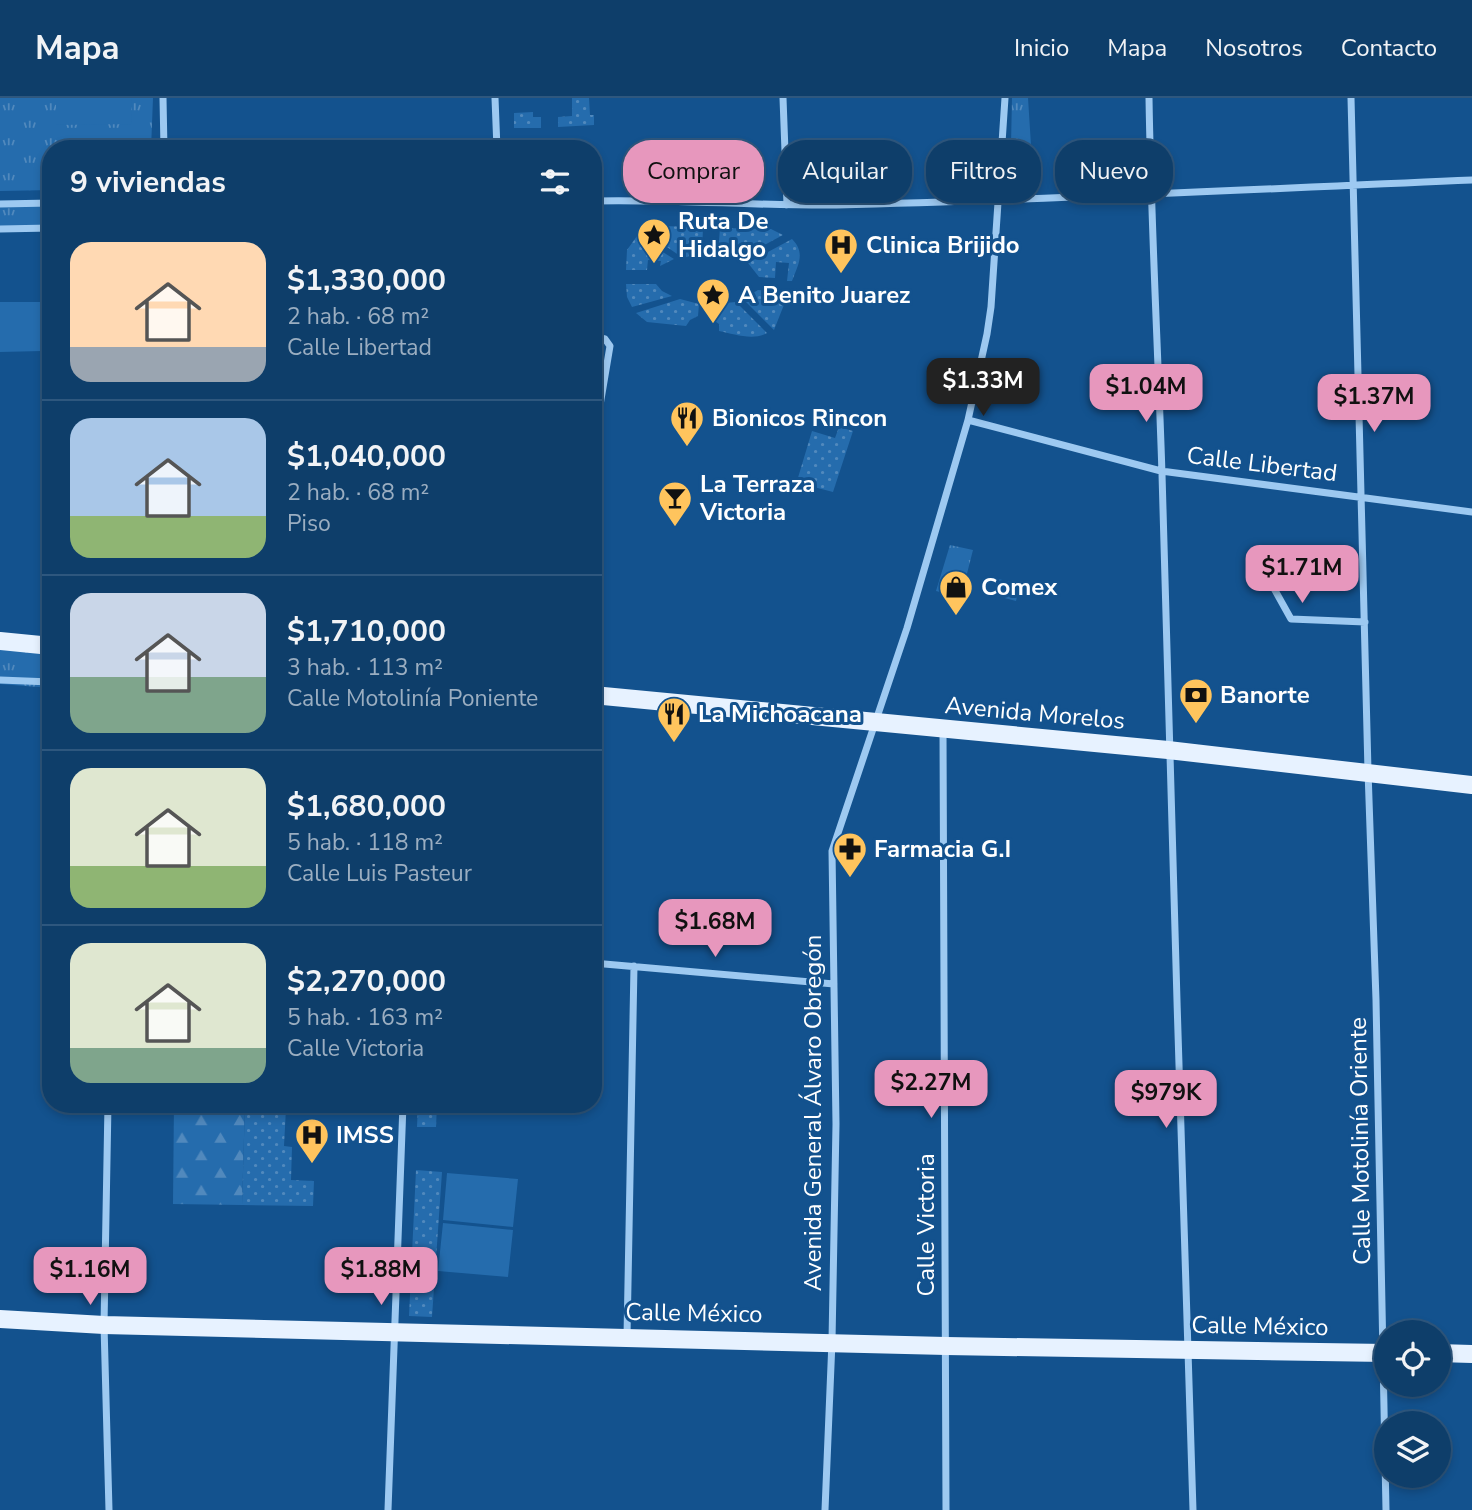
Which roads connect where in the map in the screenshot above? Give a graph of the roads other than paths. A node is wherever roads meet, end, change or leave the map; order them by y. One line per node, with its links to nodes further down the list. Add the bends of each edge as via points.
1 (163, 98): 7 (street)
2 (495, 98): 8 (street)
3 (783, 98): 20 (street)
4 (1005, 98): 9 (street, Avenida General Álvaro Obregón)
5 (1149, 98): 10 (street)
6 (1351, 98): 12 (street, Calle Motolinía Oriente)
7 (164, 140)
8 (497, 140)
9 (1003, 140)
10 (1149, 140)
11 (1472, 180): 12 (street)
12 (1354, 185): 13 (street); 27 (street, Calle Motolinía Oriente)
13 (1173, 192)
14 (602, 201): 20 (street)
15 (42, 202): 19 (street)
16 (926, 202): 20 (street)
17 (1000, 203): 25 (street, Avenida General Álvaro Obregón, via 987,334)
18 (1150, 203): 26 (street)
19 (0, 204)
20 (787, 205)
21 (42, 228): 22 (street)
22 (0, 229)
23 (602, 338): 24 (street, via 610,352)
24 (602, 397)
25 (968, 421): 26 (street, Calle Libertad); 36 (street, Avenida General Álvaro Obregón)
26 (1161, 471): 27 (street, Calle Libertad); 38 (street)
27 (1362, 496): 28 (street, Calle Libertad); 30 (street, Calle Motolinía Oriente)
28 (1472, 512)
29 (1257, 558): 30 (street, via 1291,619)
30 (1365, 622): 39 (street, Calle Motolinía Oriente)
31 (0, 641): 32 (main road)
32 (42, 645)
33 (0, 680): 34 (street)
34 (42, 682)
35 (602, 696): 36 (main road, Avenida Morelos)
36 (876, 722): 37 (main road, Avenida Morelos); 43 (street, Avenida General Álvaro Obregón, via 832,851)
37 (943, 730): 38 (main road, Avenida Morelos); 52 (street, Calle Victoria)
38 (1168, 750): 39 (main road, Avenida Morelos); 53 (street)
39 (1368, 771): 40 (main road, Avenida Morelos); 47 (street, Calle Motolinía Oriente)
40 (1472, 785)
41 (602, 964): 42 (street)
42 (634, 966): 43 (street); 50 (street)
43 (834, 985): 51 (street, Avenida General Álvaro Obregón)
44 (108, 1113): 48 (street)
45 (403, 1113): 49 (street)
46 (0, 1319): 48 (main road, Calle México)
47 (1384, 1320)
48 (104, 1325): 49 (main road, Calle México); 58 (street)
49 (394, 1331): 50 (main road, Calle México); 59 (street)
50 (627, 1336): 51 (main road, Calle México)
51 (832, 1341): 52 (main road, Calle México); 60 (street, Avenida General Álvaro Obregón)
52 (946, 1346): 53 (main road, Calle México); 61 (street, Calle Victoria)
53 (1187, 1350): 54 (main road, Calle México); 62 (street)
54 (1374, 1353)
55 (1451, 1353): 56 (main road)
56 (1472, 1354)
57 (1385, 1397): 63 (street, Calle Motolinía Oriente)
58 (109, 1510)
59 (388, 1510)
60 (825, 1510)
61 (946, 1510)
62 (1193, 1510)
63 (1386, 1510)

